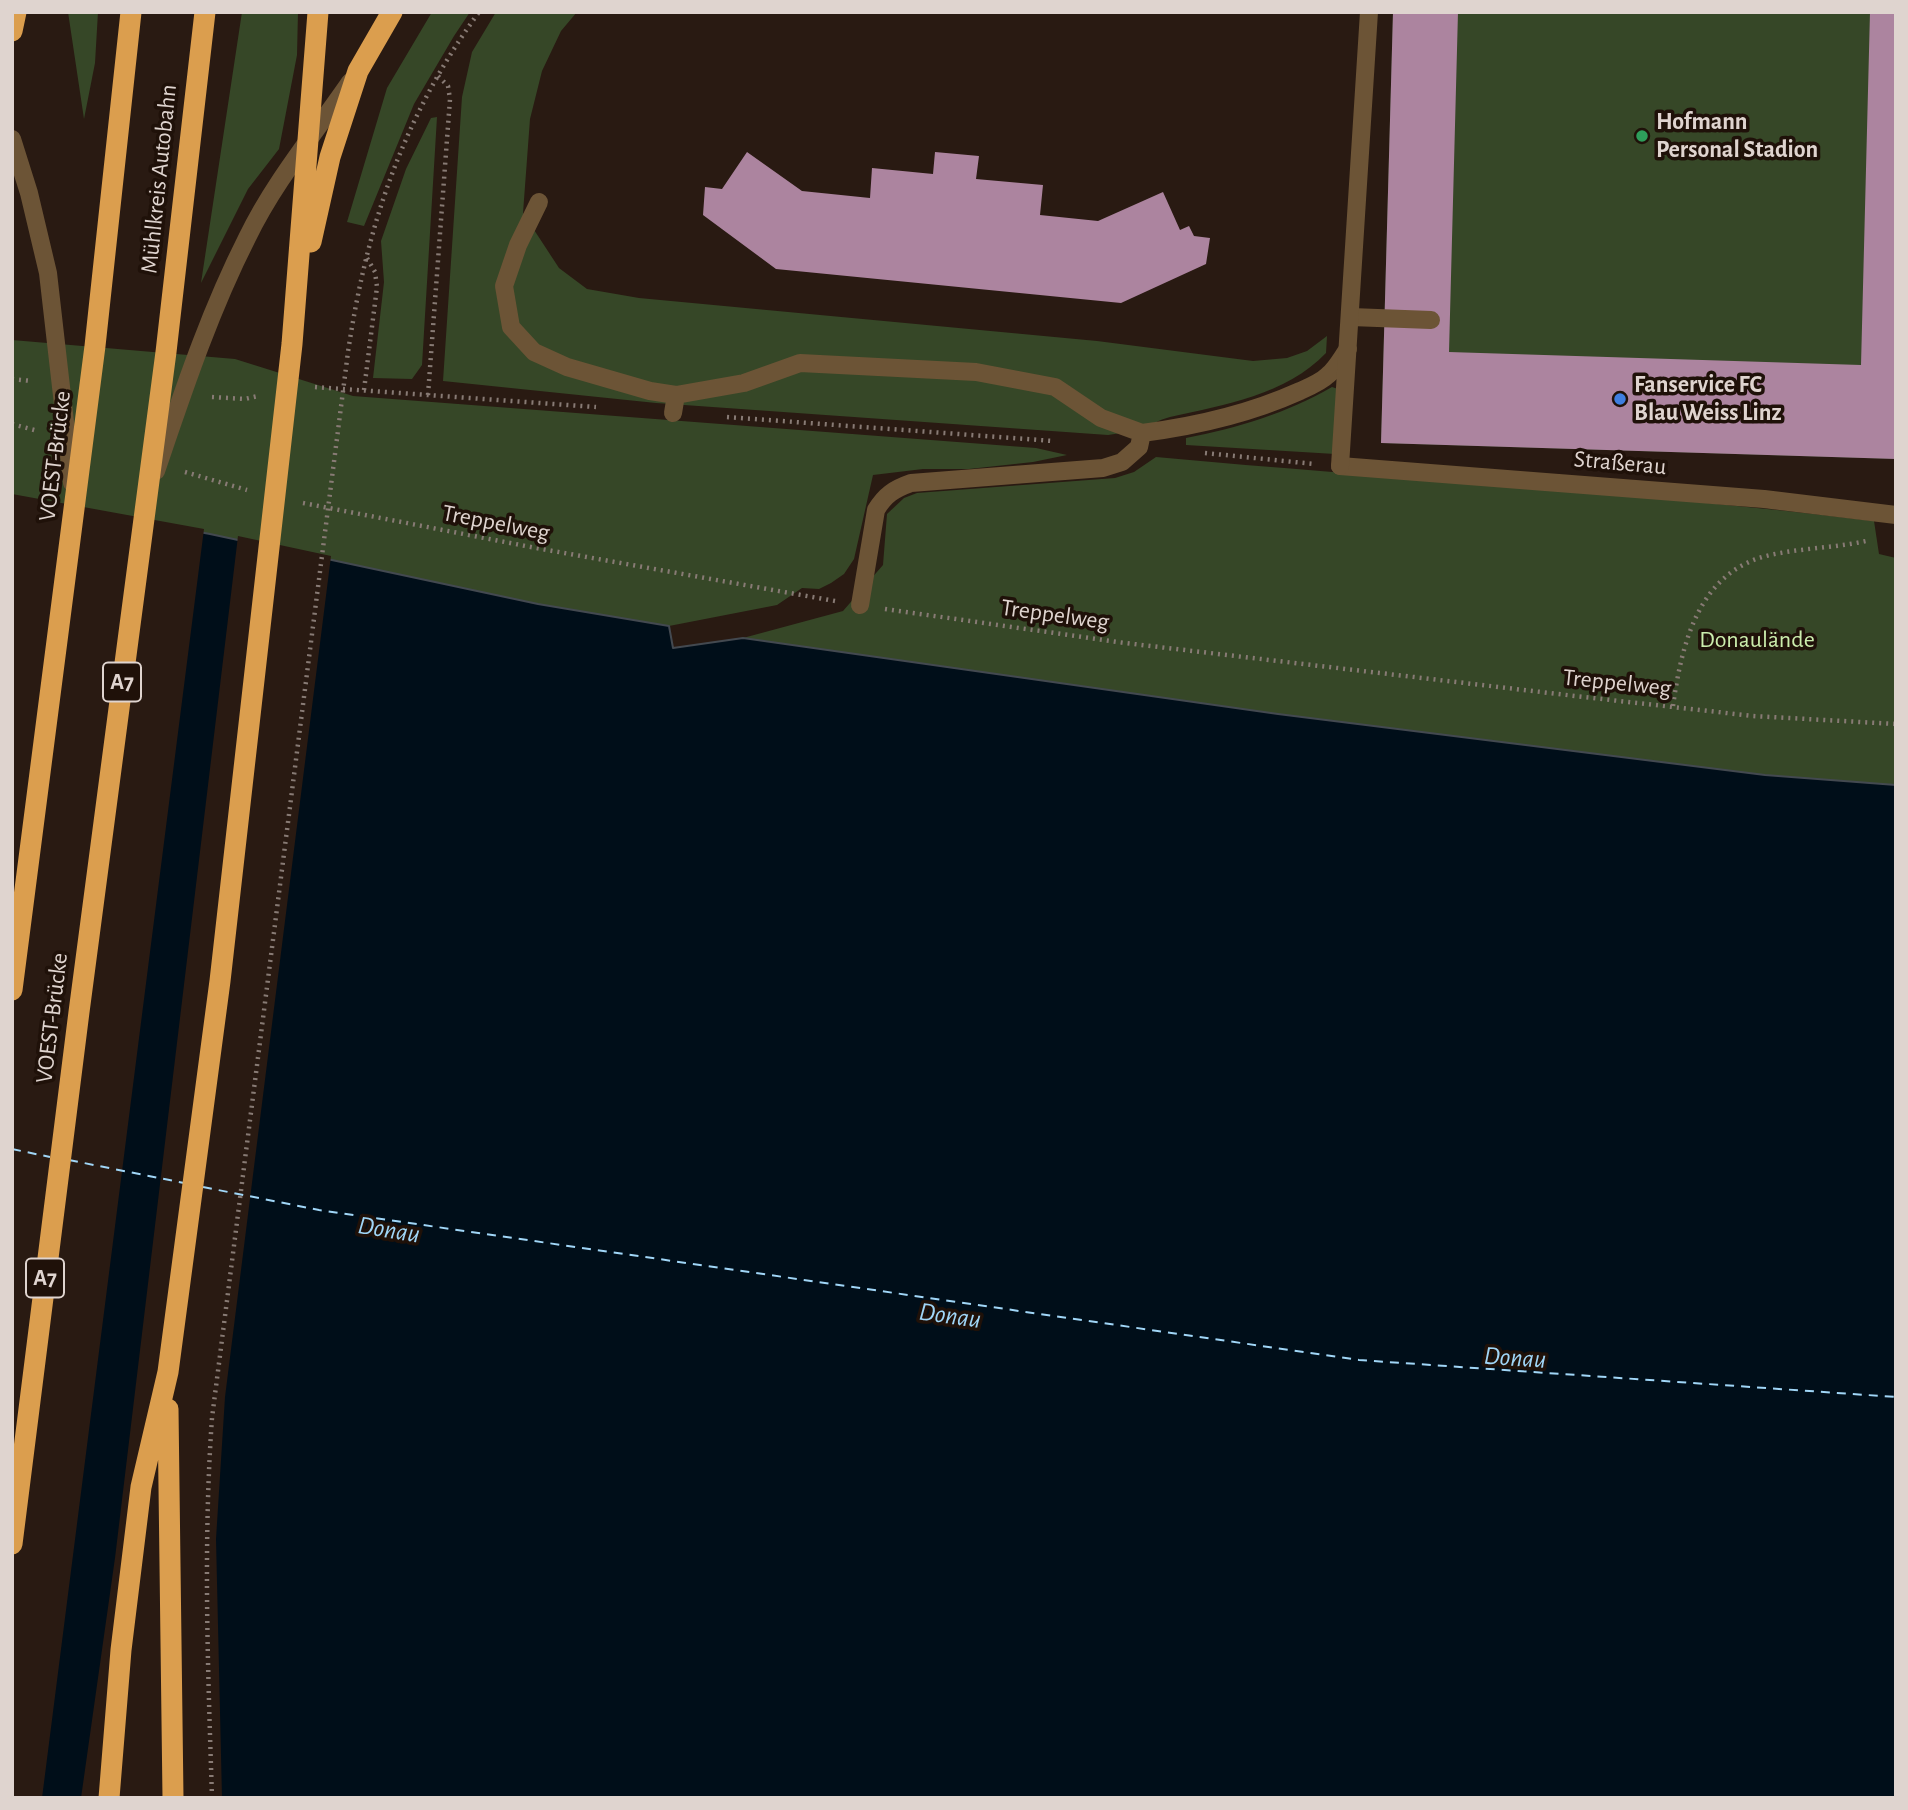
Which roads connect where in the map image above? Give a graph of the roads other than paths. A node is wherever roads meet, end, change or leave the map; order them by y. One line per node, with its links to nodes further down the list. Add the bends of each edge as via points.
1 (16, 12): 7 (highway)
2 (131, 12): 15 (highway, Mühlkreis Autobahn)
3 (205, 12): 17 (highway, Mühlkreis Autobahn / A7)
4 (318, 12): 10 (highway)
5 (392, 12): 8 (highway)
6 (1369, 12): 12 (street)
7 (12, 31)
8 (358, 71): 10 (street, VOEST-Brücke); 14 (highway, via 330,157)
9 (12, 139): 20 (street, via 48,273)
10 (308, 142): 14 (highway); 19 (street, VOEST-Brücke, via 247,236 196,355)
11 (539, 202): 18 (street, via 503,286 511,327 534,352 567,367 650,391 674,404 800,363 976,372 1055,387 1101,418)
12 (1351, 317): 13 (street); 16 (street)
13 (1431, 320)
14 (292, 344): 24 (highway, via 220,981)
15 (95, 346): 20 (highway, VOEST-Brücke)
16 (1348, 349): 18 (street, via 1328,375 1285,398 1191,427); 21 (street, Straßerau, via 1340,466 1751,498)
17 (166, 352): 19 (highway, VOEST-Brücke / A7)
18 (1142, 432): 22 (street, via 1139,447 1122,462 1103,468 911,483 897,488 876,510)
19 (147, 499): 25 (highway, VOEST-Brücke / A7)
20 (74, 508): 23 (highway, VOEST-Brücke)
21 (1896, 515)
22 (860, 605)
23 (12, 990)
24 (168, 1372): 26 (highway, via 141,1487); 27 (highway)
25 (12, 1544)
26 (109, 1798)
27 (173, 1798)

